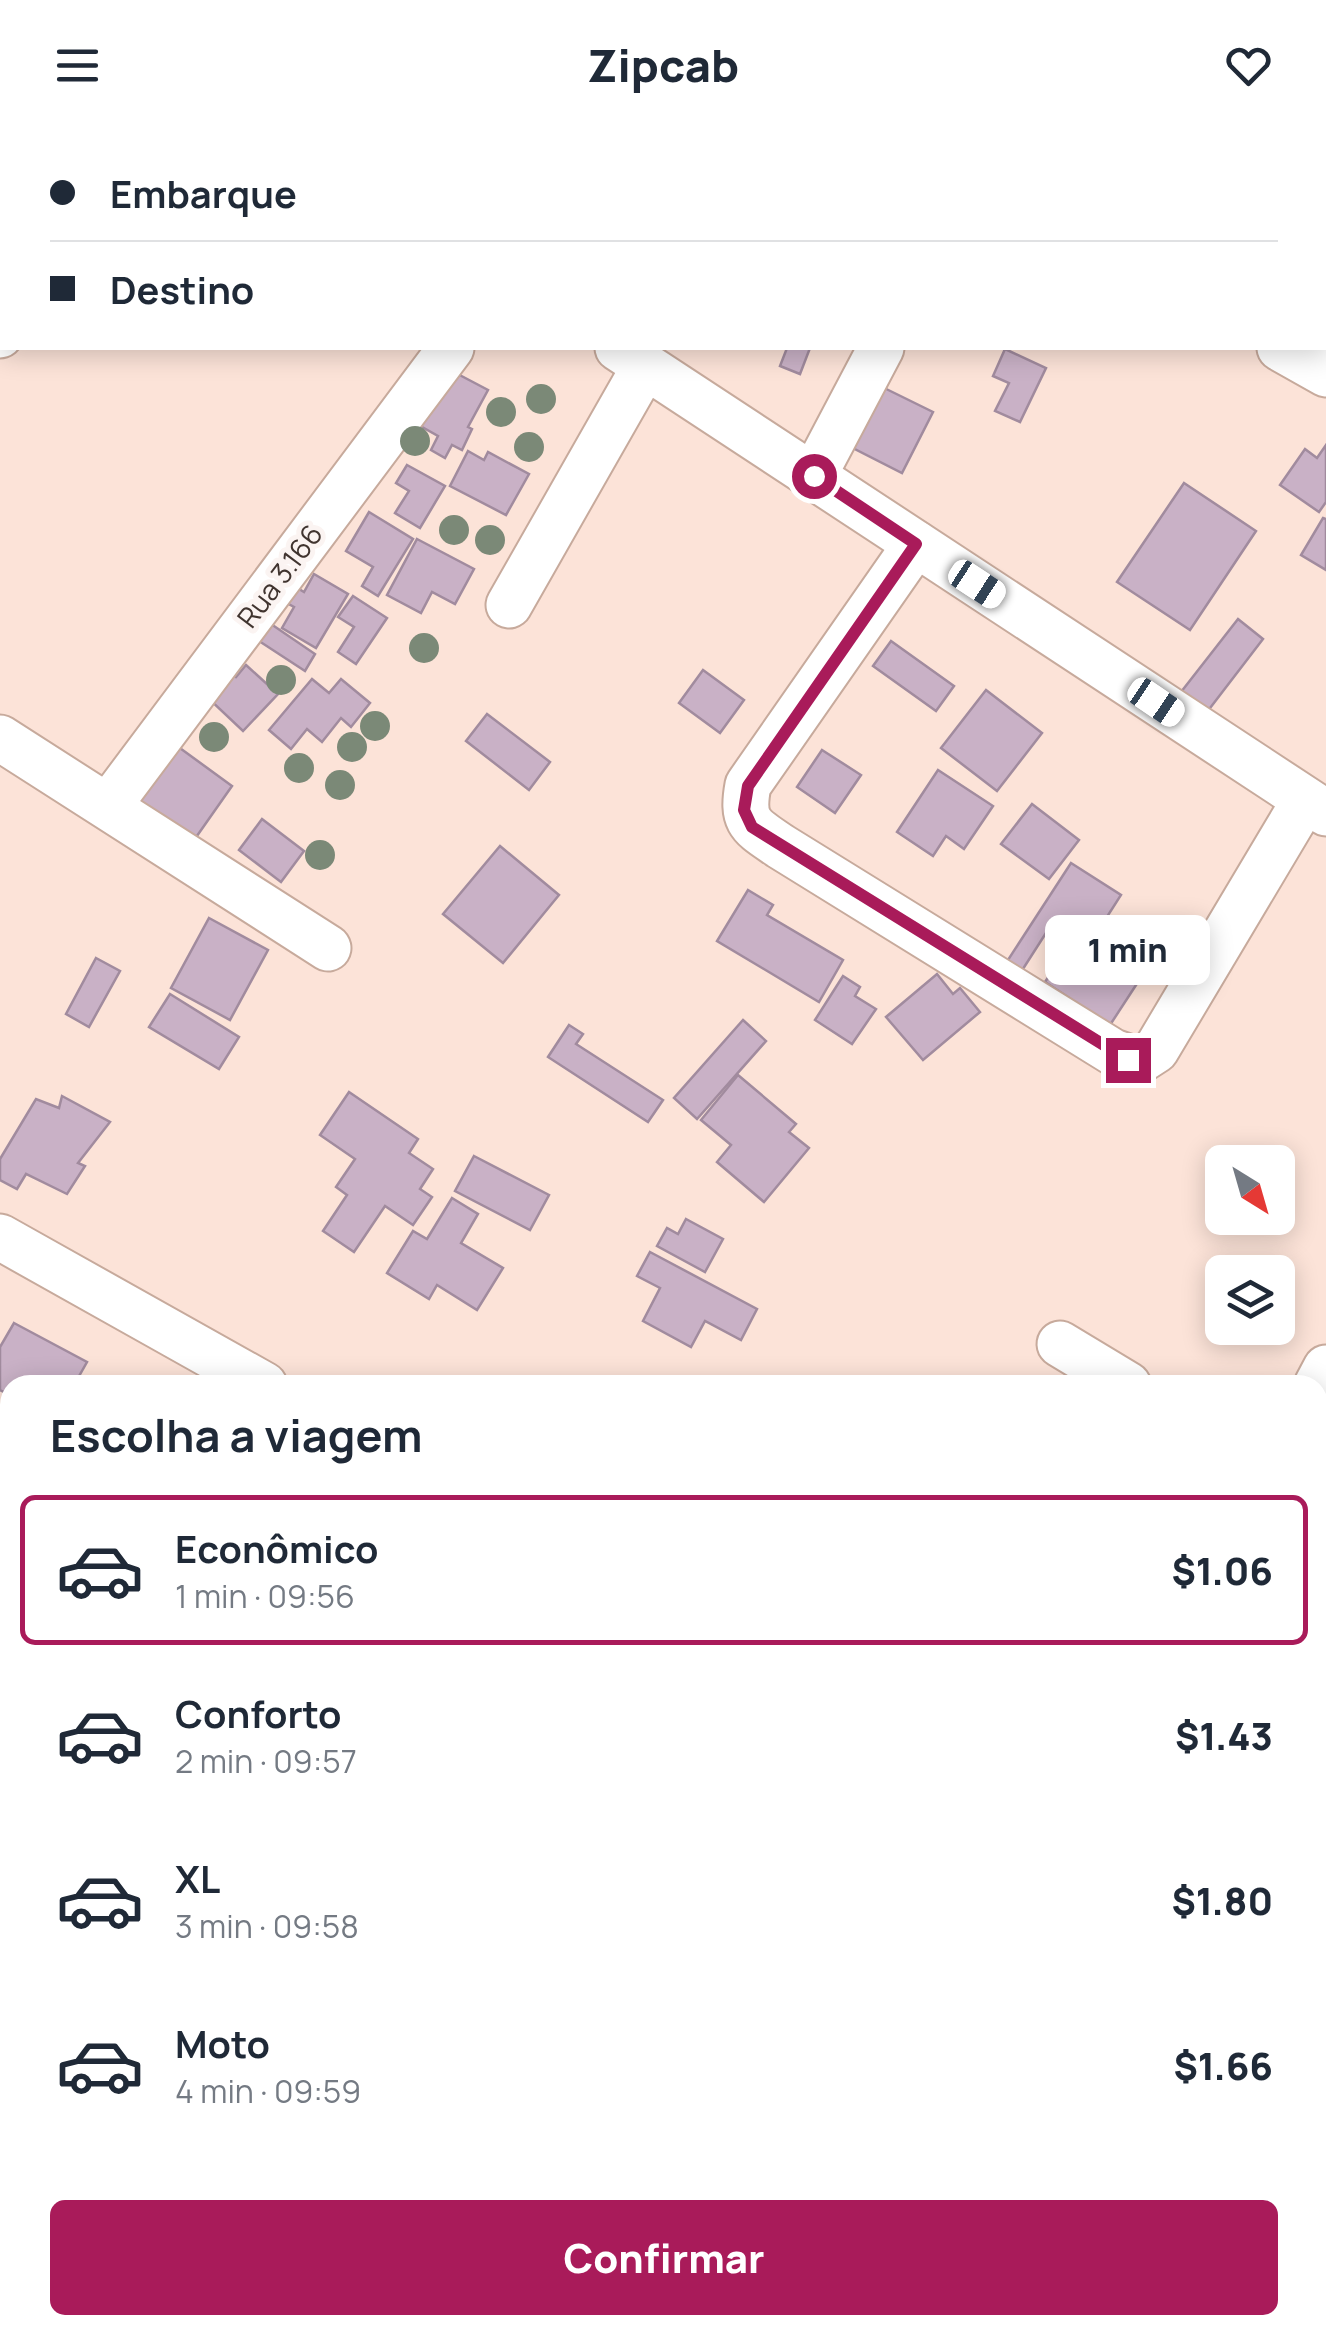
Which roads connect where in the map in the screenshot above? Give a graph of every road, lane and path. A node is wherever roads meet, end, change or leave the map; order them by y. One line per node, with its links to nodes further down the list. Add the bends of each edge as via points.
1 (449, 350): 10 (street, Rua 3.166)
2 (879, 350): 6 (street)
3 (1284, 350): 5 (street)
4 (631, 358): 6 (street); 8 (street)
5 (1326, 374)
6 (814, 476): 7 (street)
7 (916, 544): 11 (street); 11 (street, via 748,786 744,810 752,827 780,846 1113,1052 1139,1061 1156,1050)
8 (508, 604)
9 (0, 738): 10 (street)
10 (109, 804): 12 (street)
11 (1316, 806)
12 (328, 948)
13 (0, 1237): 15 (street)
14 (1060, 1344): 16 (street)
15 (246, 1375)
16 (1111, 1375)

